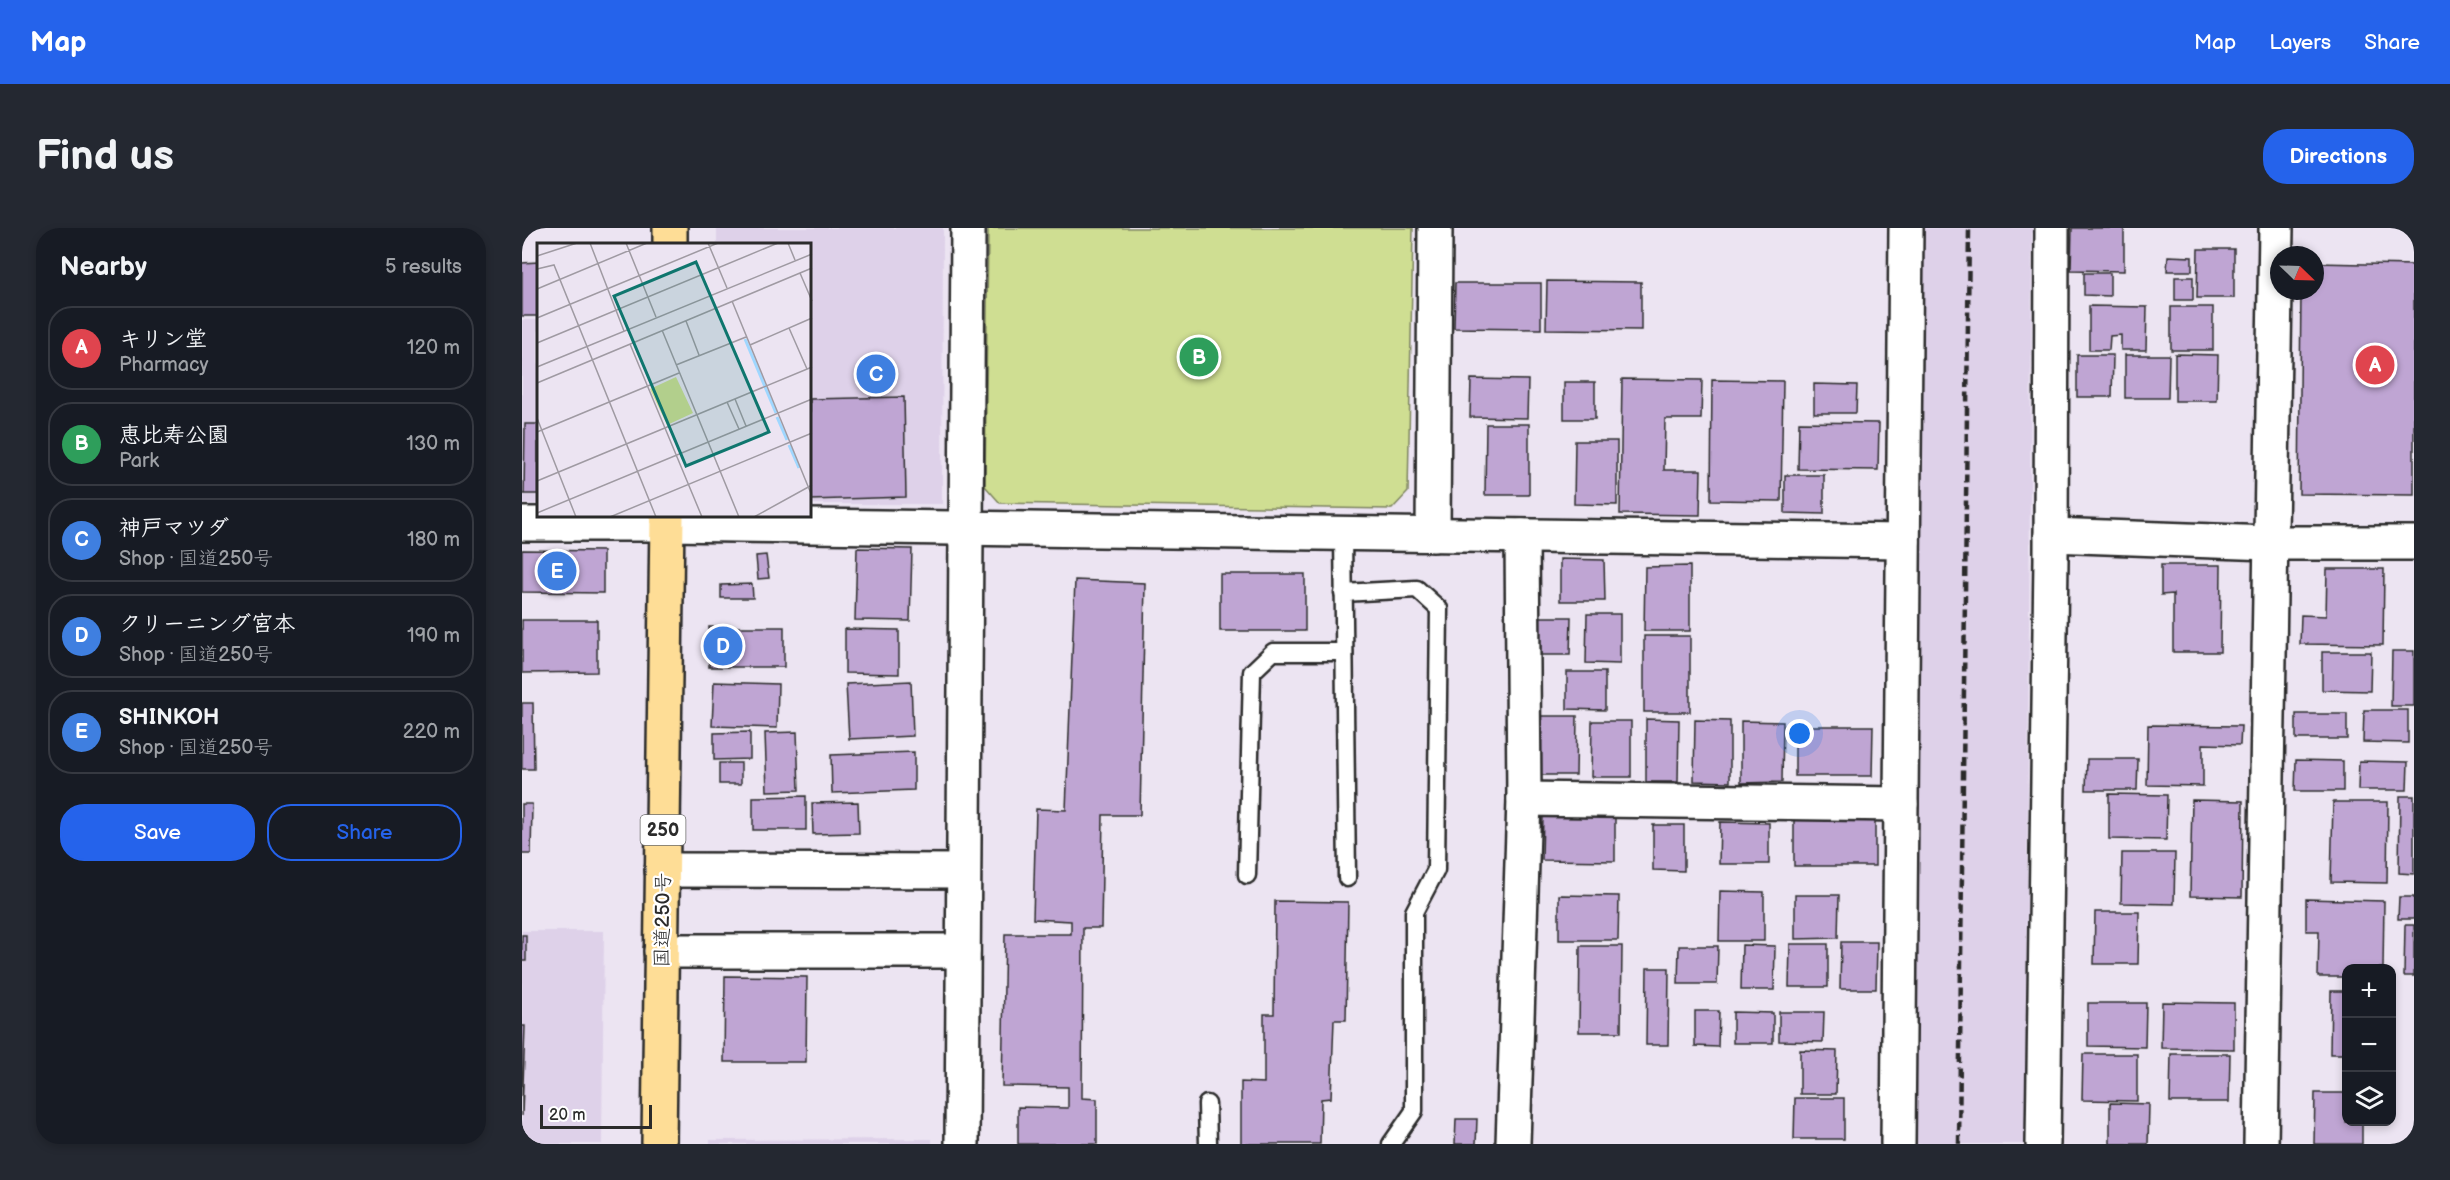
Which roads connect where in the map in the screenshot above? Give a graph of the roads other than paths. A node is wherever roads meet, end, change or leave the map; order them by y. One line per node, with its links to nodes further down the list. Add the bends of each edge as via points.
1 (968, 228): 8 (street)
2 (1435, 228): 10 (street)
3 (1906, 228): 13 (street)
4 (2052, 228): 11 (street)
5 (2276, 228): 14 (street)
6 (667, 520): 7 (street); 8 (street); 20 (highway, 国道250号 / 250)
7 (522, 524)
8 (965, 528): 9 (street); 21 (street)
9 (1343, 534): 10 (street); 16 (lane)
10 (1433, 535): 12 (street)
11 (2051, 535): 14 (street); 33 (street)
12 (1522, 536): 13 (street); 18 (street)
13 (1903, 541): 19 (street)
14 (2270, 543): 15 (street); 34 (street)
15 (2414, 543)
16 (1343, 593): 17 (lane); 30 (lane, via 1417,589 1439,609 1436,870 1413,912 1414,1112)
17 (1344, 652): 22 (lane, via 1273,652 1252,672); 23 (lane)
18 (1524, 799): 19 (street); 31 (street)
19 (1901, 804): 32 (street)
20 (662, 870): 21 (street); 24 (highway, 国道250号 / 250)
21 (963, 872): 25 (street)
22 (1247, 875)
23 (1347, 878)
24 (661, 951): 25 (street); 27 (highway, 国道250号 / 250)
25 (963, 951): 28 (street)
26 (1207, 1104): 29 (lane)
27 (659, 1144)
28 (962, 1144)
29 (1208, 1144)
30 (1391, 1144)
31 (1513, 1144)
32 (1898, 1144)
33 (2043, 1144)
34 (2261, 1144)

